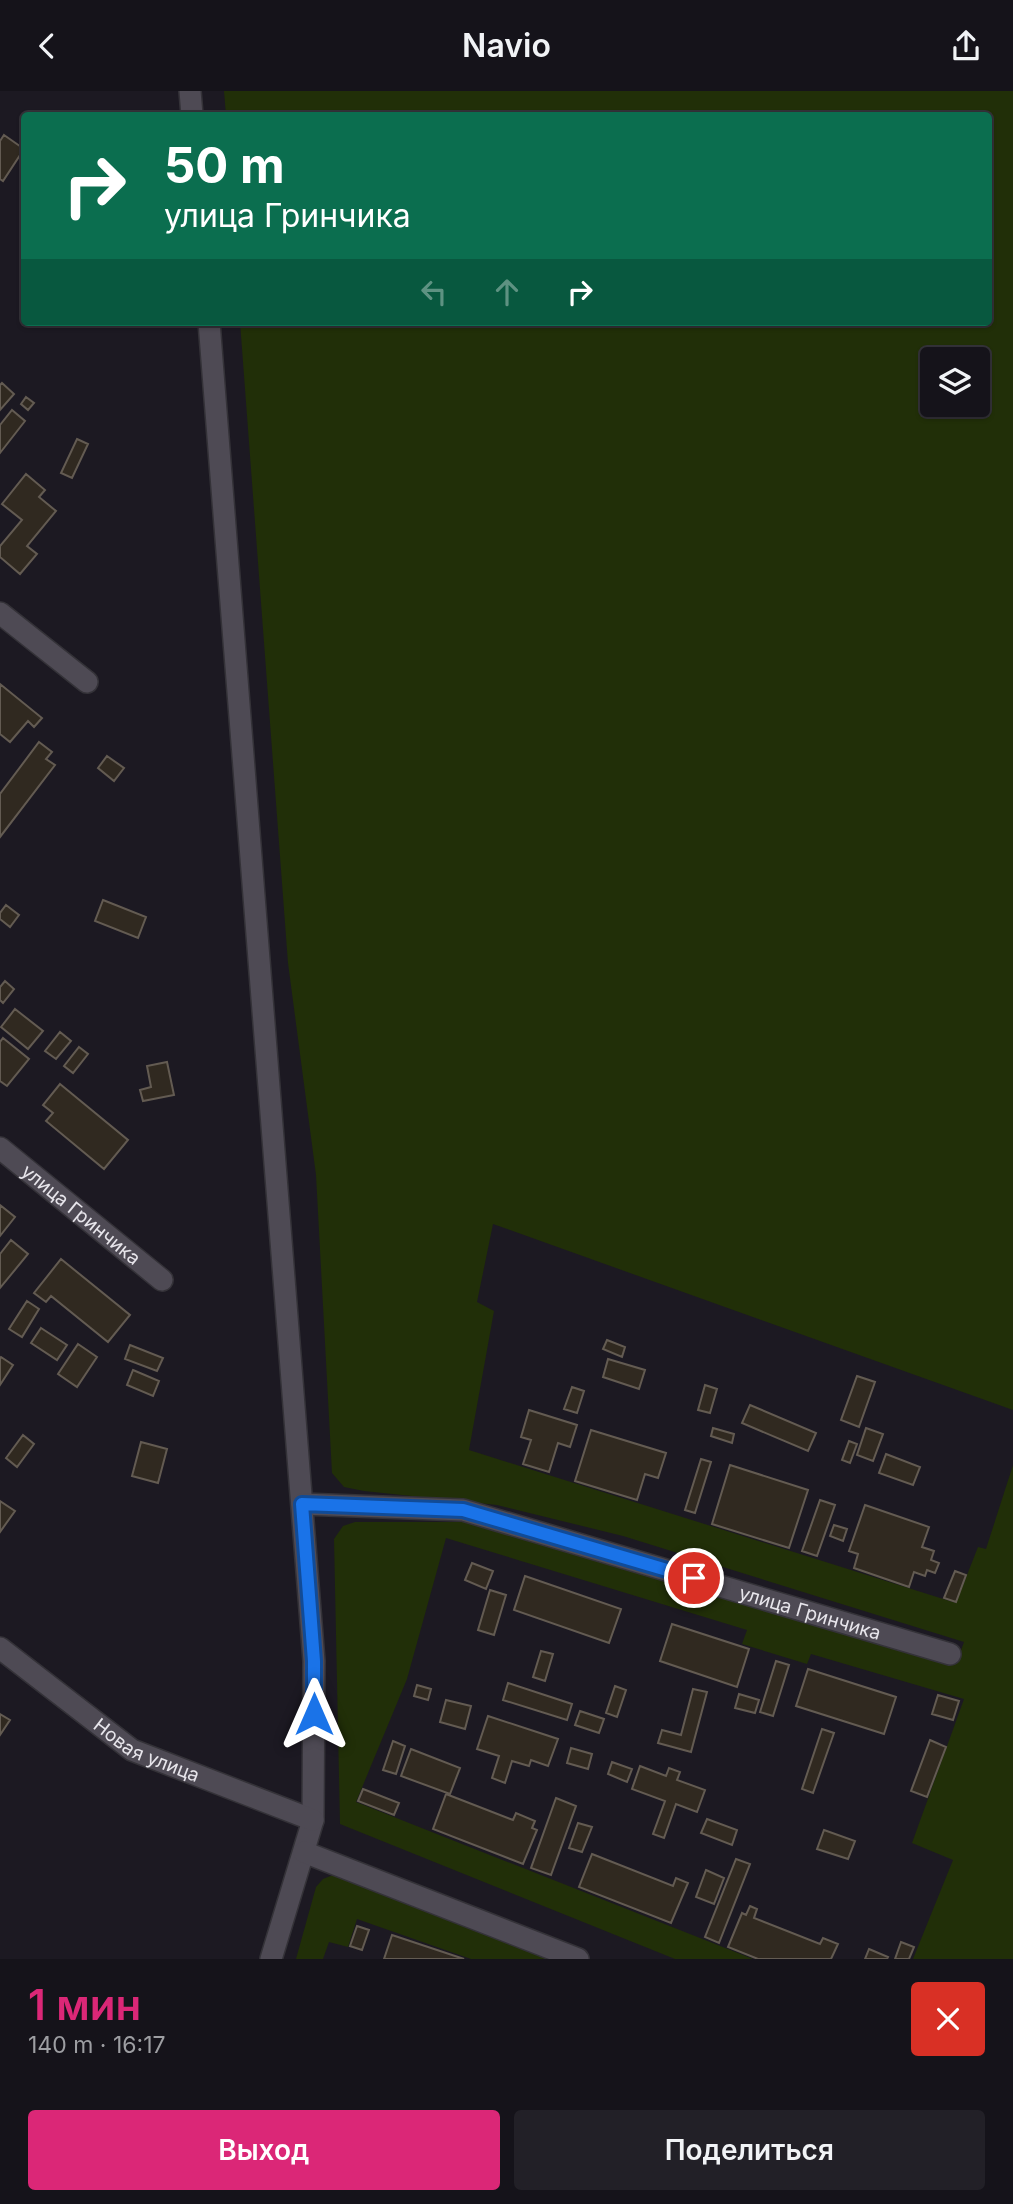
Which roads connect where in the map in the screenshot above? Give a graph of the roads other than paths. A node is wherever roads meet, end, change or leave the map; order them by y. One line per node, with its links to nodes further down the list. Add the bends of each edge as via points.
1 (190, 91): 2 (street)
2 (192, 112)
3 (209, 326): 8 (street)
4 (0, 613): 5 (street)
5 (87, 682)
6 (0, 1148): 7 (street, улица Гринчика)
7 (162, 1280)
8 (302, 1504): 10 (street, улица Гринчика, via 463,1510); 11 (street, via 314,1661)
9 (0, 1648): 11 (street, Новая улица, via 132,1750)
10 (950, 1654)
11 (313, 1820): 12 (street)
12 (304, 1852): 13 (street); 14 (street)
13 (271, 1959)
14 (578, 1959)

